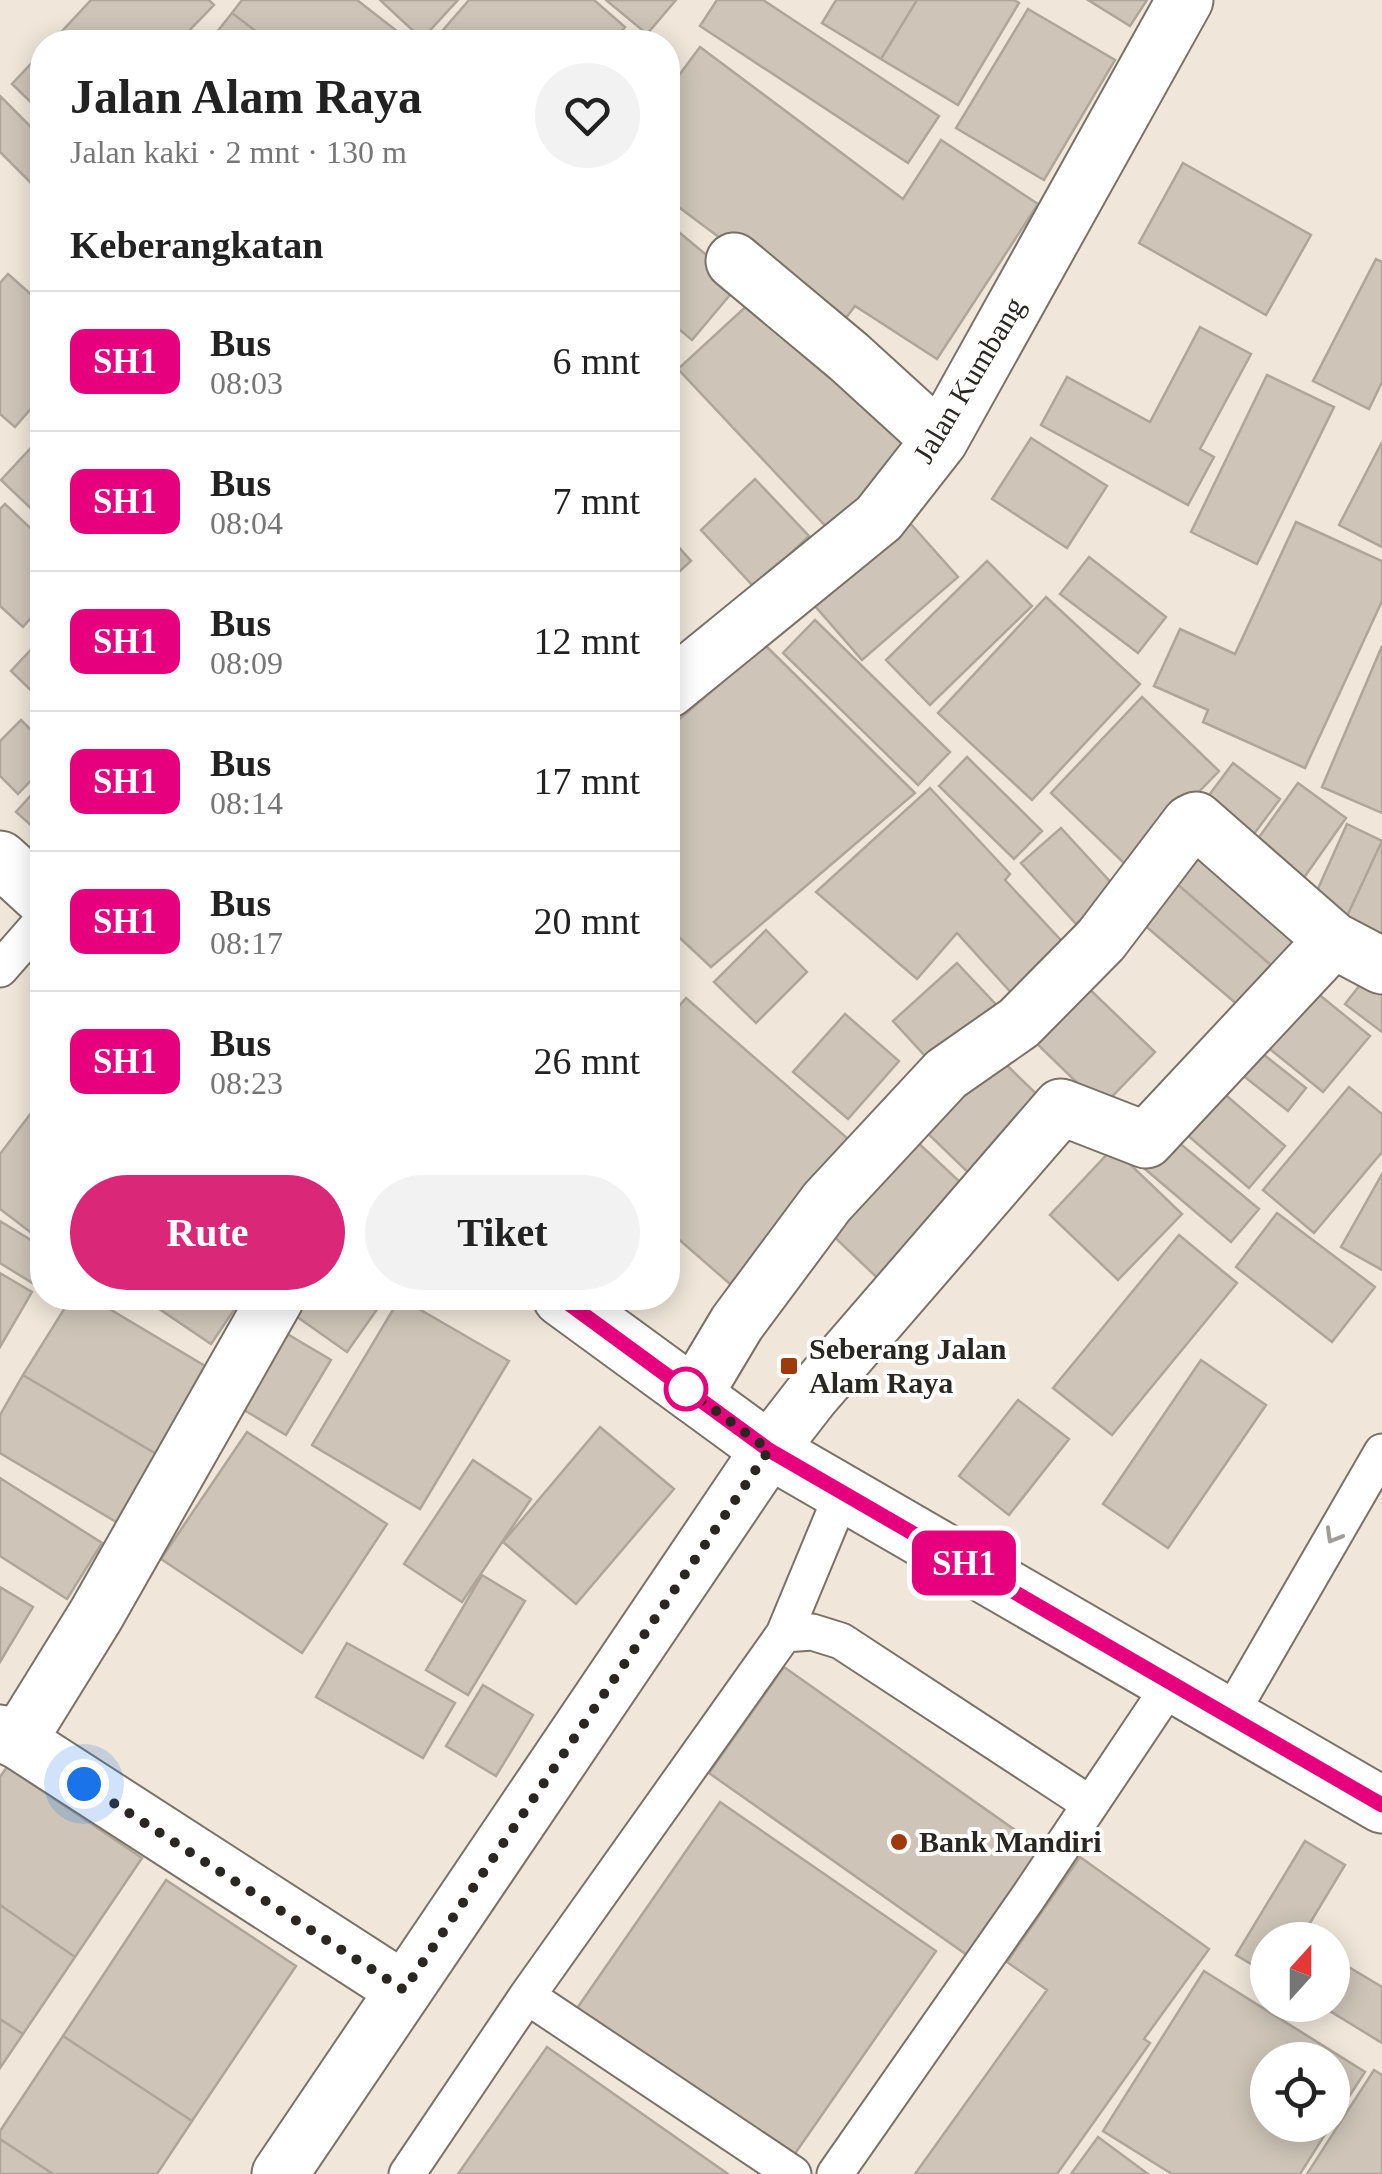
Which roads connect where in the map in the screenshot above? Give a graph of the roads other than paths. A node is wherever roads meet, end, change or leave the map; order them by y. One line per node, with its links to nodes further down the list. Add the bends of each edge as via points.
1 (1185, 0): 3 (street, Jalan Kumbang)
2 (734, 261): 3 (street)
3 (940, 440): 4 (street, Jalan Kumbang, via 879,518)
4 (680, 680)
5 (0, 859): 6 (street)
6 (30, 886)
7 (30, 935): 10 (lane)
8 (1333, 940): 9 (street); 13 (street, via 1196,820 1190,822 1101,940 1020,1023 946,1074 826,1202 737,1323); 14 (street, via 1146,1140 1061,1107)
9 (1382, 966)
10 (0, 969)
11 (269, 1310): 20 (street, via 96,1615)
12 (578, 1310): 13 (street)
13 (694, 1395): 14 (street)
14 (769, 1450): 16 (street); 23 (street)
15 (1382, 1452): 19 (lane, one-way to 19)
16 (843, 1492): 17 (lane); 18 (street)
17 (784, 1634): 21 (lane, via 812,1632 840,1641); 24 (lane)
18 (1172, 1684): 19 (street); 21 (lane)
19 (1230, 1715): 22 (street)
20 (9, 1737): 23 (street)
21 (1090, 1804): 28 (lane)
22 (1382, 1805)
23 (404, 1990): 25 (street)
24 (527, 1996): 26 (lane); 27 (lane)
25 (280, 2174)
26 (407, 2174)
27 (792, 2174)
28 (835, 2174)

